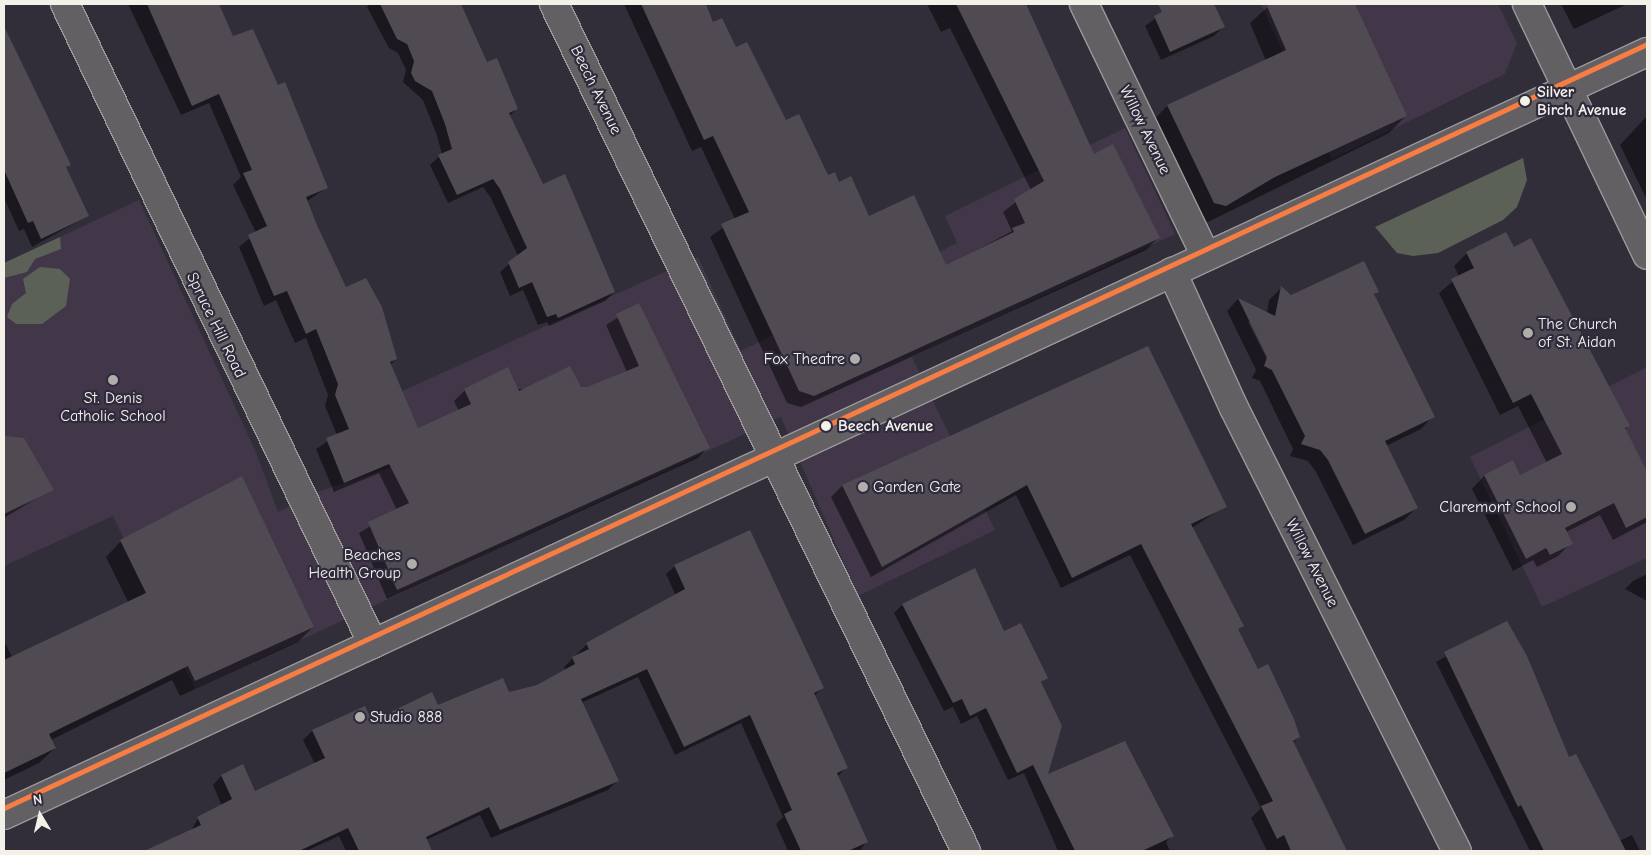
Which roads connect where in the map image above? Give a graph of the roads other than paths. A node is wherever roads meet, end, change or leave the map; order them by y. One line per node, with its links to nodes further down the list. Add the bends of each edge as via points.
1 (64, 4): 11 (street, Spruce Hill Road)
2 (554, 4): 10 (street, Beech Avenue)
3 (1084, 4): 8 (street, Willow Avenue)
4 (1526, 4): 6 (street)
5 (1647, 52): 6 (street)
6 (1567, 90): 7 (street); 8 (street)
7 (1647, 255)
8 (1206, 256): 9 (street)
9 (1172, 272): 10 (street); 14 (street, Willow Avenue, via 1234,408)
10 (775, 457): 11 (street); 13 (street, Beech Avenue)
11 (373, 644): 12 (street)
12 (4, 815)
13 (966, 851)
14 (1457, 851)

